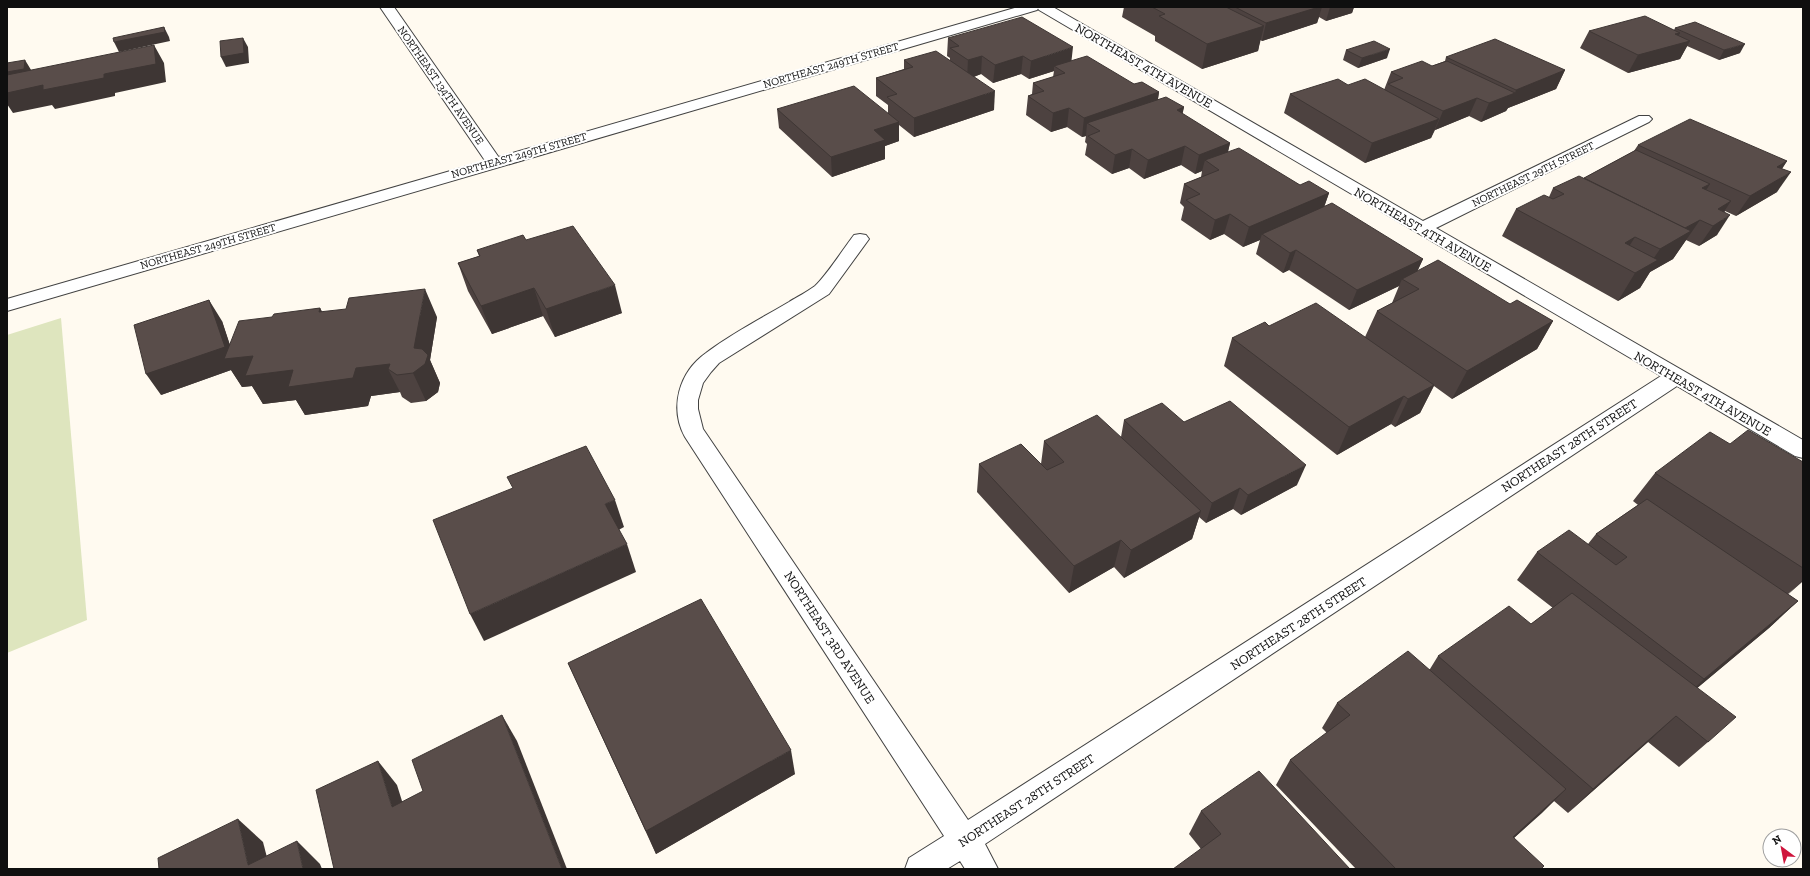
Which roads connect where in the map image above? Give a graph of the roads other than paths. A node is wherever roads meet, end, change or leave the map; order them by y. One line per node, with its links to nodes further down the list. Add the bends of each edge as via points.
1 (387, 7): 5 (street, NORTHEAST 134TH AVENUE)
2 (1032, 7): 5 (street, NORTHEAST 249TH STREET)
3 (1044, 7): 6 (street, NORTHEAST 4TH AVENUE)
4 (1644, 119): 6 (street, NORTHEAST 29TH STREET)
5 (494, 162): 8 (street, NORTHEAST 249TH STREET)
6 (1422, 228): 9 (street, NORTHEAST 4TH AVENUE)
7 (860, 239): 11 (street, NORTHEAST 3RD AVENUE, via 822,290 712,358 690,386 686,402 687,417 693,431)
8 (7, 305)
9 (1675, 377): 10 (street, NORTHEAST 4TH AVENUE); 11 (street, NORTHEAST 28TH STREET)
10 (1803, 450)
11 (963, 840): 12 (street, NORTHEAST 28TH STREET); 13 (street, NORTHEAST 3RD AVENUE)
12 (920, 869)
13 (983, 869)

